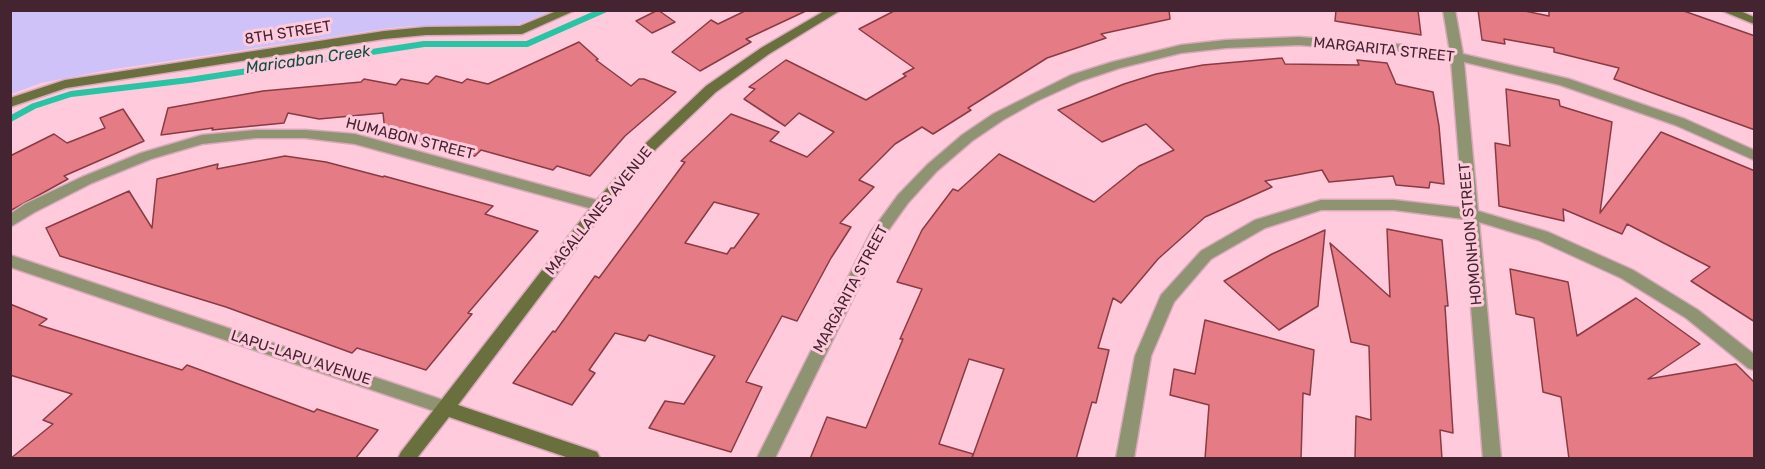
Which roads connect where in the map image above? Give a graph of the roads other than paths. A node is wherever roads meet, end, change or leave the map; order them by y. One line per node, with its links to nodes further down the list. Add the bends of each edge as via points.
1 (570, 10): 7 (street, 8TH STREET, via 522,30 384,35 66,84)
2 (1449, 10): 6 (street, HOMONHON STREET)
3 (1726, 10): 5 (street)
4 (833, 11): 9 (street, MAGALLANES AVENUE, via 711,89 651,146)
5 (1755, 21)
6 (1457, 57): 8 (street, MARGARITA STREET, via 1609,96); 10 (street, HOMONHON STREET); 17 (street, MARGARITA STREET, via 1360,44 1299,41 1181,49 1076,78 998,117 932,168 876,236)
7 (10, 103)
8 (1755, 155)
9 (600, 206): 11 (street, HUMABON STREET, via 355,139 256,134 202,140 146,156 87,180); 14 (street, MAGALLANES AVENUE)
10 (1469, 214): 13 (street, via 1543,236 1627,274 1692,314); 18 (street, via 1394,205 1321,205 1260,224 1206,255 1167,299 1143,357); 19 (street, HOMONHON STREET)
11 (10, 222)
12 (10, 261): 14 (street, LAPU-LAPU AVENUE)
13 (1755, 363)
14 (446, 408): 15 (street, MAGALLANES AVENUE); 16 (street, LAPU-LAPU AVENUE)
15 (407, 459)
16 (591, 459)
17 (766, 459)
18 (1125, 459)
19 (1492, 459)

